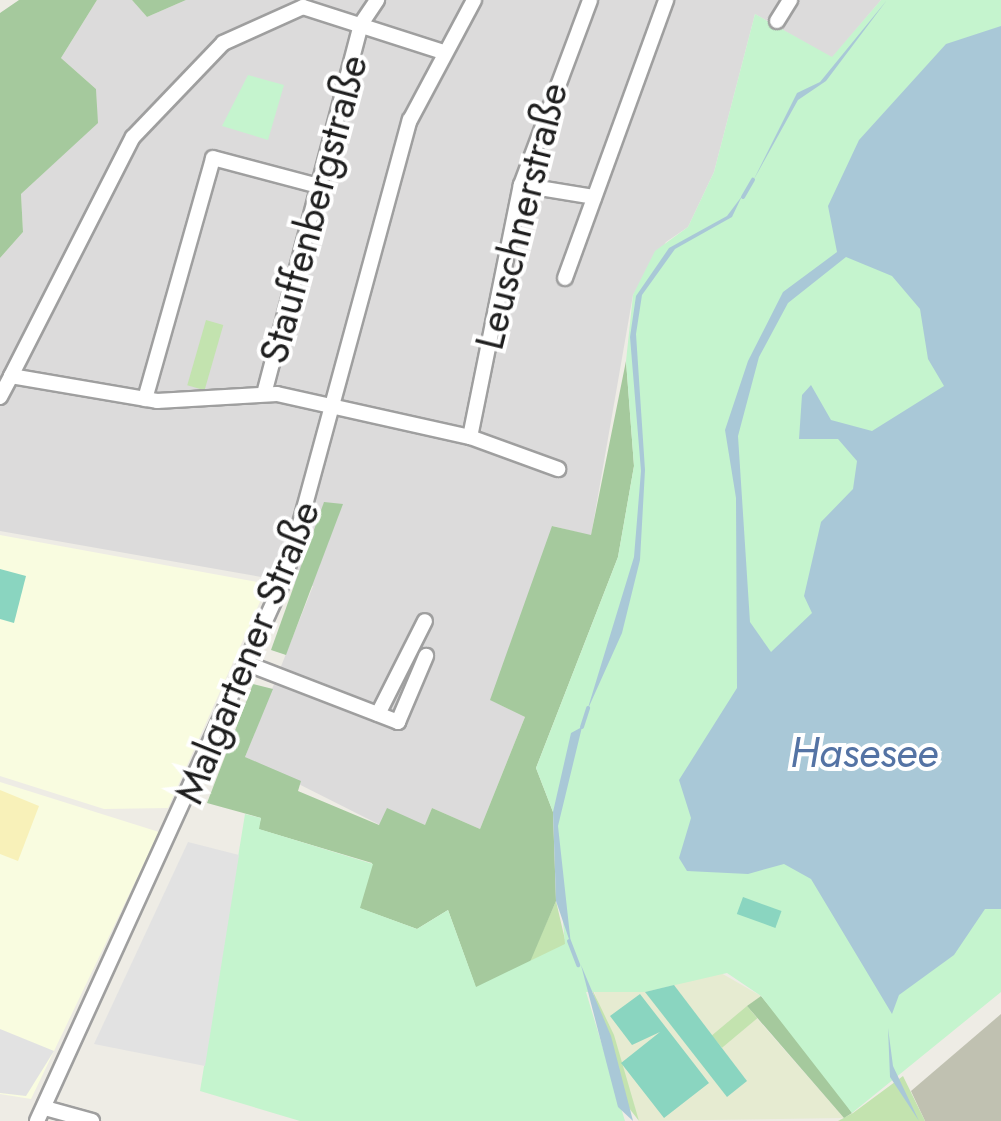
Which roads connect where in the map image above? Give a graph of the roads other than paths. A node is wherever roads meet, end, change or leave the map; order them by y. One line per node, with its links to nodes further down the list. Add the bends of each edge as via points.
1 (378, 0): 7 (street)
2 (474, 0): 8 (street, Malgartener Straße)
3 (590, 0): 10 (street, Leuschnerstraße)
4 (666, 0): 11 (street)
5 (790, 0): 6 (street)
6 (777, 21)
7 (361, 24): 8 (street); 9 (street, Stauffenbergstraße); 13 (street, via 302,7 270,15 170,91 134,137)
8 (440, 51): 17 (street, Malgartener Straße, via 410,120)
9 (318, 186): 14 (street, Stauffenbergstraße); 16 (street, via 213,158)
10 (520, 186): 11 (street); 18 (street, Leuschnerstraße)
11 (594, 197): 12 (street)
12 (565, 278)
13 (11, 376): 15 (street); 16 (street)
14 (264, 394): 16 (street); 17 (street)
15 (0, 396)
16 (145, 399)
17 (334, 409): 18 (street); 22 (street, Malgartener Straße, via 286,575)
18 (470, 437): 19 (street)
19 (558, 469)
20 (425, 621): 23 (street, via 406,642)
21 (426, 656): 23 (street, via 398,722)
22 (248, 664): 23 (street); 24 (street, Malgartener Straße)
23 (378, 714)
24 (40, 1114): 25 (street)
25 (92, 1121)

